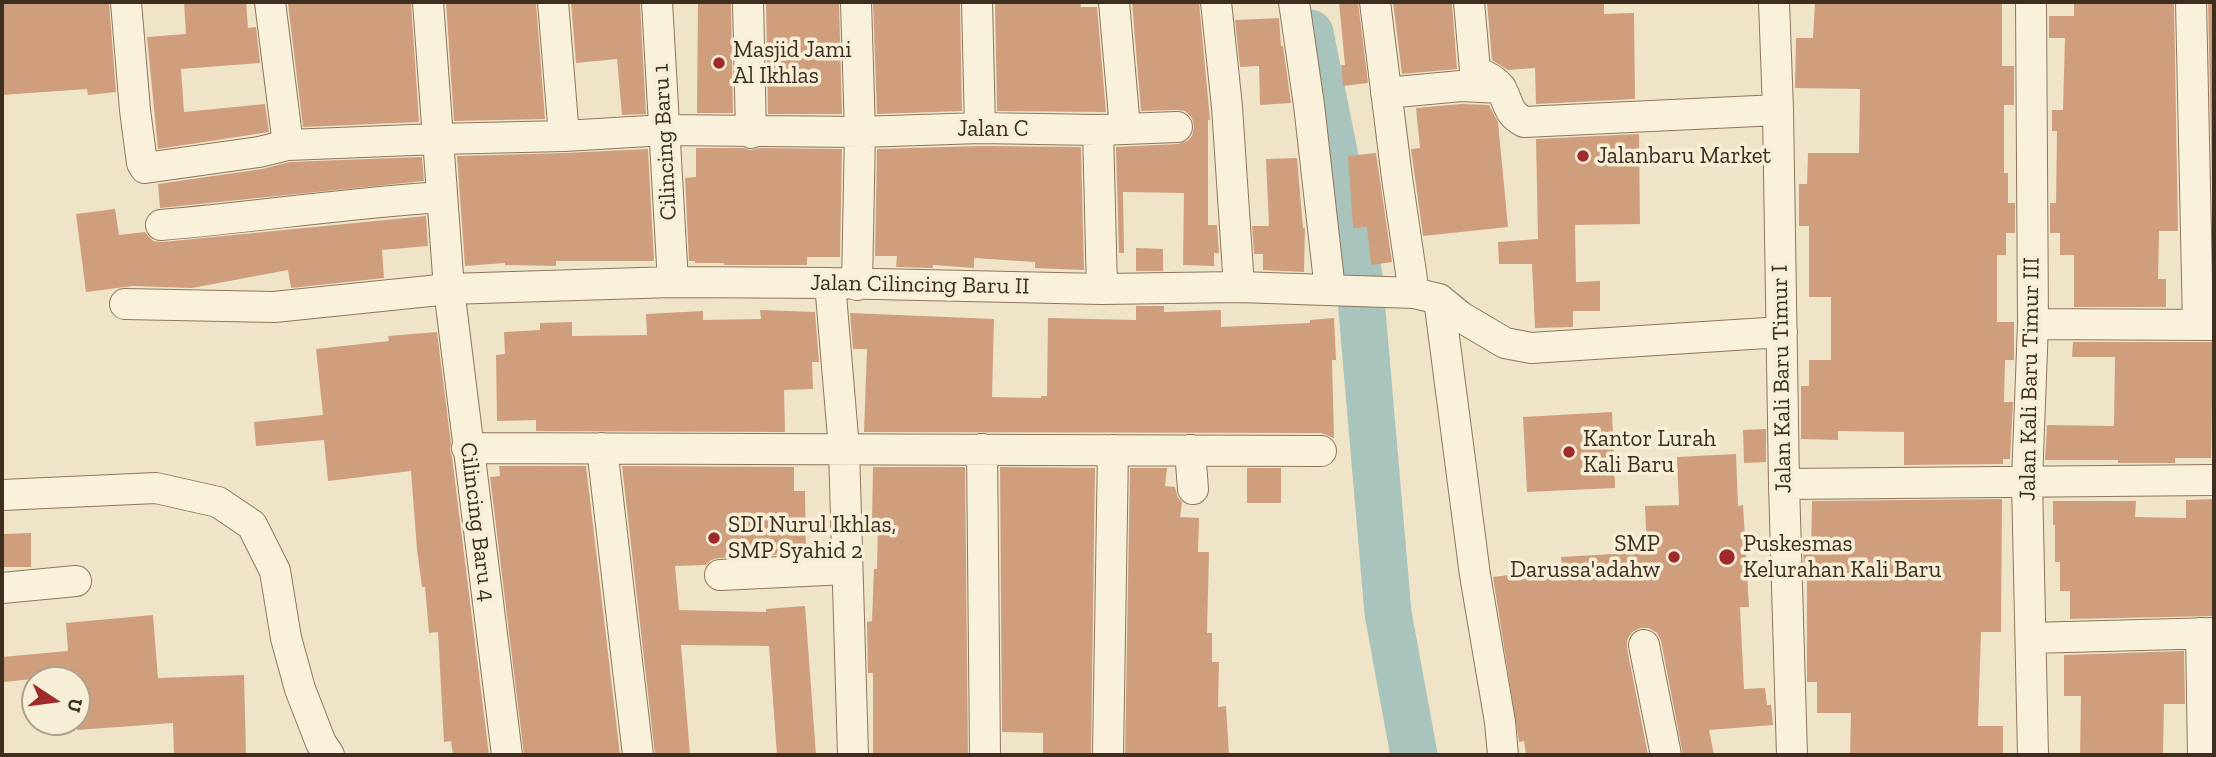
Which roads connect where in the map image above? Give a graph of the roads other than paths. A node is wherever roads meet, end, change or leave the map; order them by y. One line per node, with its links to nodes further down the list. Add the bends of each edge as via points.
1 (126, 2): 28 (street, Jalan C, via 143,167)
2 (270, 2): 28 (street)
3 (428, 2): 27 (street, Cilincing Baru 4)
4 (553, 2): 26 (street)
5 (657, 2): 23 (street, Cilincing Baru 1)
6 (748, 2): 25 (street)
7 (856, 2): 24 (street)
8 (977, 2): 21 (street)
9 (1114, 2): 22 (street)
10 (1216, 2): 33 (street)
11 (1294, 2): 36 (street)
12 (1375, 2): 18 (street)
13 (1469, 2): 17 (street, via 1475,70)
14 (1774, 2): 19 (street, Jalan Kali Baru Timur I)
15 (2031, 2): 39 (street, Jalan Kali Baru Timur III)
16 (2191, 2): 40 (street)
17 (1501, 88): 18 (street, via 1461,86); 19 (street, via 1514,117 1524,122)
18 (1386, 93): 37 (street)
19 (1778, 110): 41 (street, Jalan Kali Baru Timur I)
20 (1177, 127): 22 (street, Jalan C)
21 (979, 128): 22 (street, Jalan C); 24 (street, Jalan C)
22 (1112, 129): 35 (street)
23 (665, 130): 25 (street, Jalan C); 26 (street, Jalan C); 31 (street, Cilincing Baru 1)
24 (860, 132): 25 (street, Jalan C); 32 (street)
25 (751, 133)
26 (564, 136): 27 (street, Jalan C)
27 (437, 139): 28 (street, Jalan C); 29 (street, Cilincing Baru 4)
28 (288, 145)
29 (442, 197): 30 (street); 34 (street, Cilincing Baru 4)
30 (162, 225)
31 (673, 282): 32 (street, Jalan Cilincing Baru II); 34 (street, Jalan Cilincing Baru II)
32 (843, 284): 35 (street, Jalan Cilincing Baru II); 44 (street)
33 (1240, 287): 35 (street, Jalan Cilincing Baru II); 36 (street, Jalan Cilincing Baru II)
34 (449, 289): 38 (street, Jalan Cilincing Baru II, via 274,307); 42 (street, Cilincing Baru 4)
35 (1102, 289)
36 (1334, 290): 37 (street, Jalan Cilincing Baru II)
37 (1415, 295): 41 (street, via 1505,343 1531,348); 67 (street, via 1475,575)
38 (125, 304)
39 (2033, 324): 40 (street); 50 (street, Jalan Kali Baru Timur III)
40 (2206, 325)
41 (1782, 332): 51 (street, Jalan Kali Baru Timur I)
42 (467, 447): 43 (street); 62 (street, Cilincing Baru 4)
43 (602, 448): 44 (street); 63 (street)
44 (844, 449): 45 (street); 54 (street)
45 (982, 449): 46 (street); 65 (street)
46 (1113, 450): 47 (street); 66 (street)
47 (1190, 450): 48 (street); 52 (street)
48 (1321, 451)
49 (2214, 480): 50 (street)
50 (2027, 481): 51 (street); 59 (street, Jalan Kali Baru Timur III)
51 (1784, 484): 69 (street, Jalan Kali Baru Timur I)
52 (1193, 489)
53 (2, 495): 61 (street, via 156,488 218,502 252,525 275,571 300,689)
54 (847, 569): 55 (street); 64 (street)
55 (720, 575)
56 (76, 581): 57 (street)
57 (2, 588)
58 (2208, 633): 59 (street); 71 (street)
59 (2031, 638): 70 (street, Jalan Kali Baru Timur III)
60 (1644, 645): 68 (street)
61 (329, 755)
62 (507, 755)
63 (638, 755)
64 (853, 755)
65 (985, 755)
66 (1108, 755)
67 (1503, 755)
68 (1667, 755)
69 (1792, 755)
70 (2033, 755)
71 (2203, 755)

